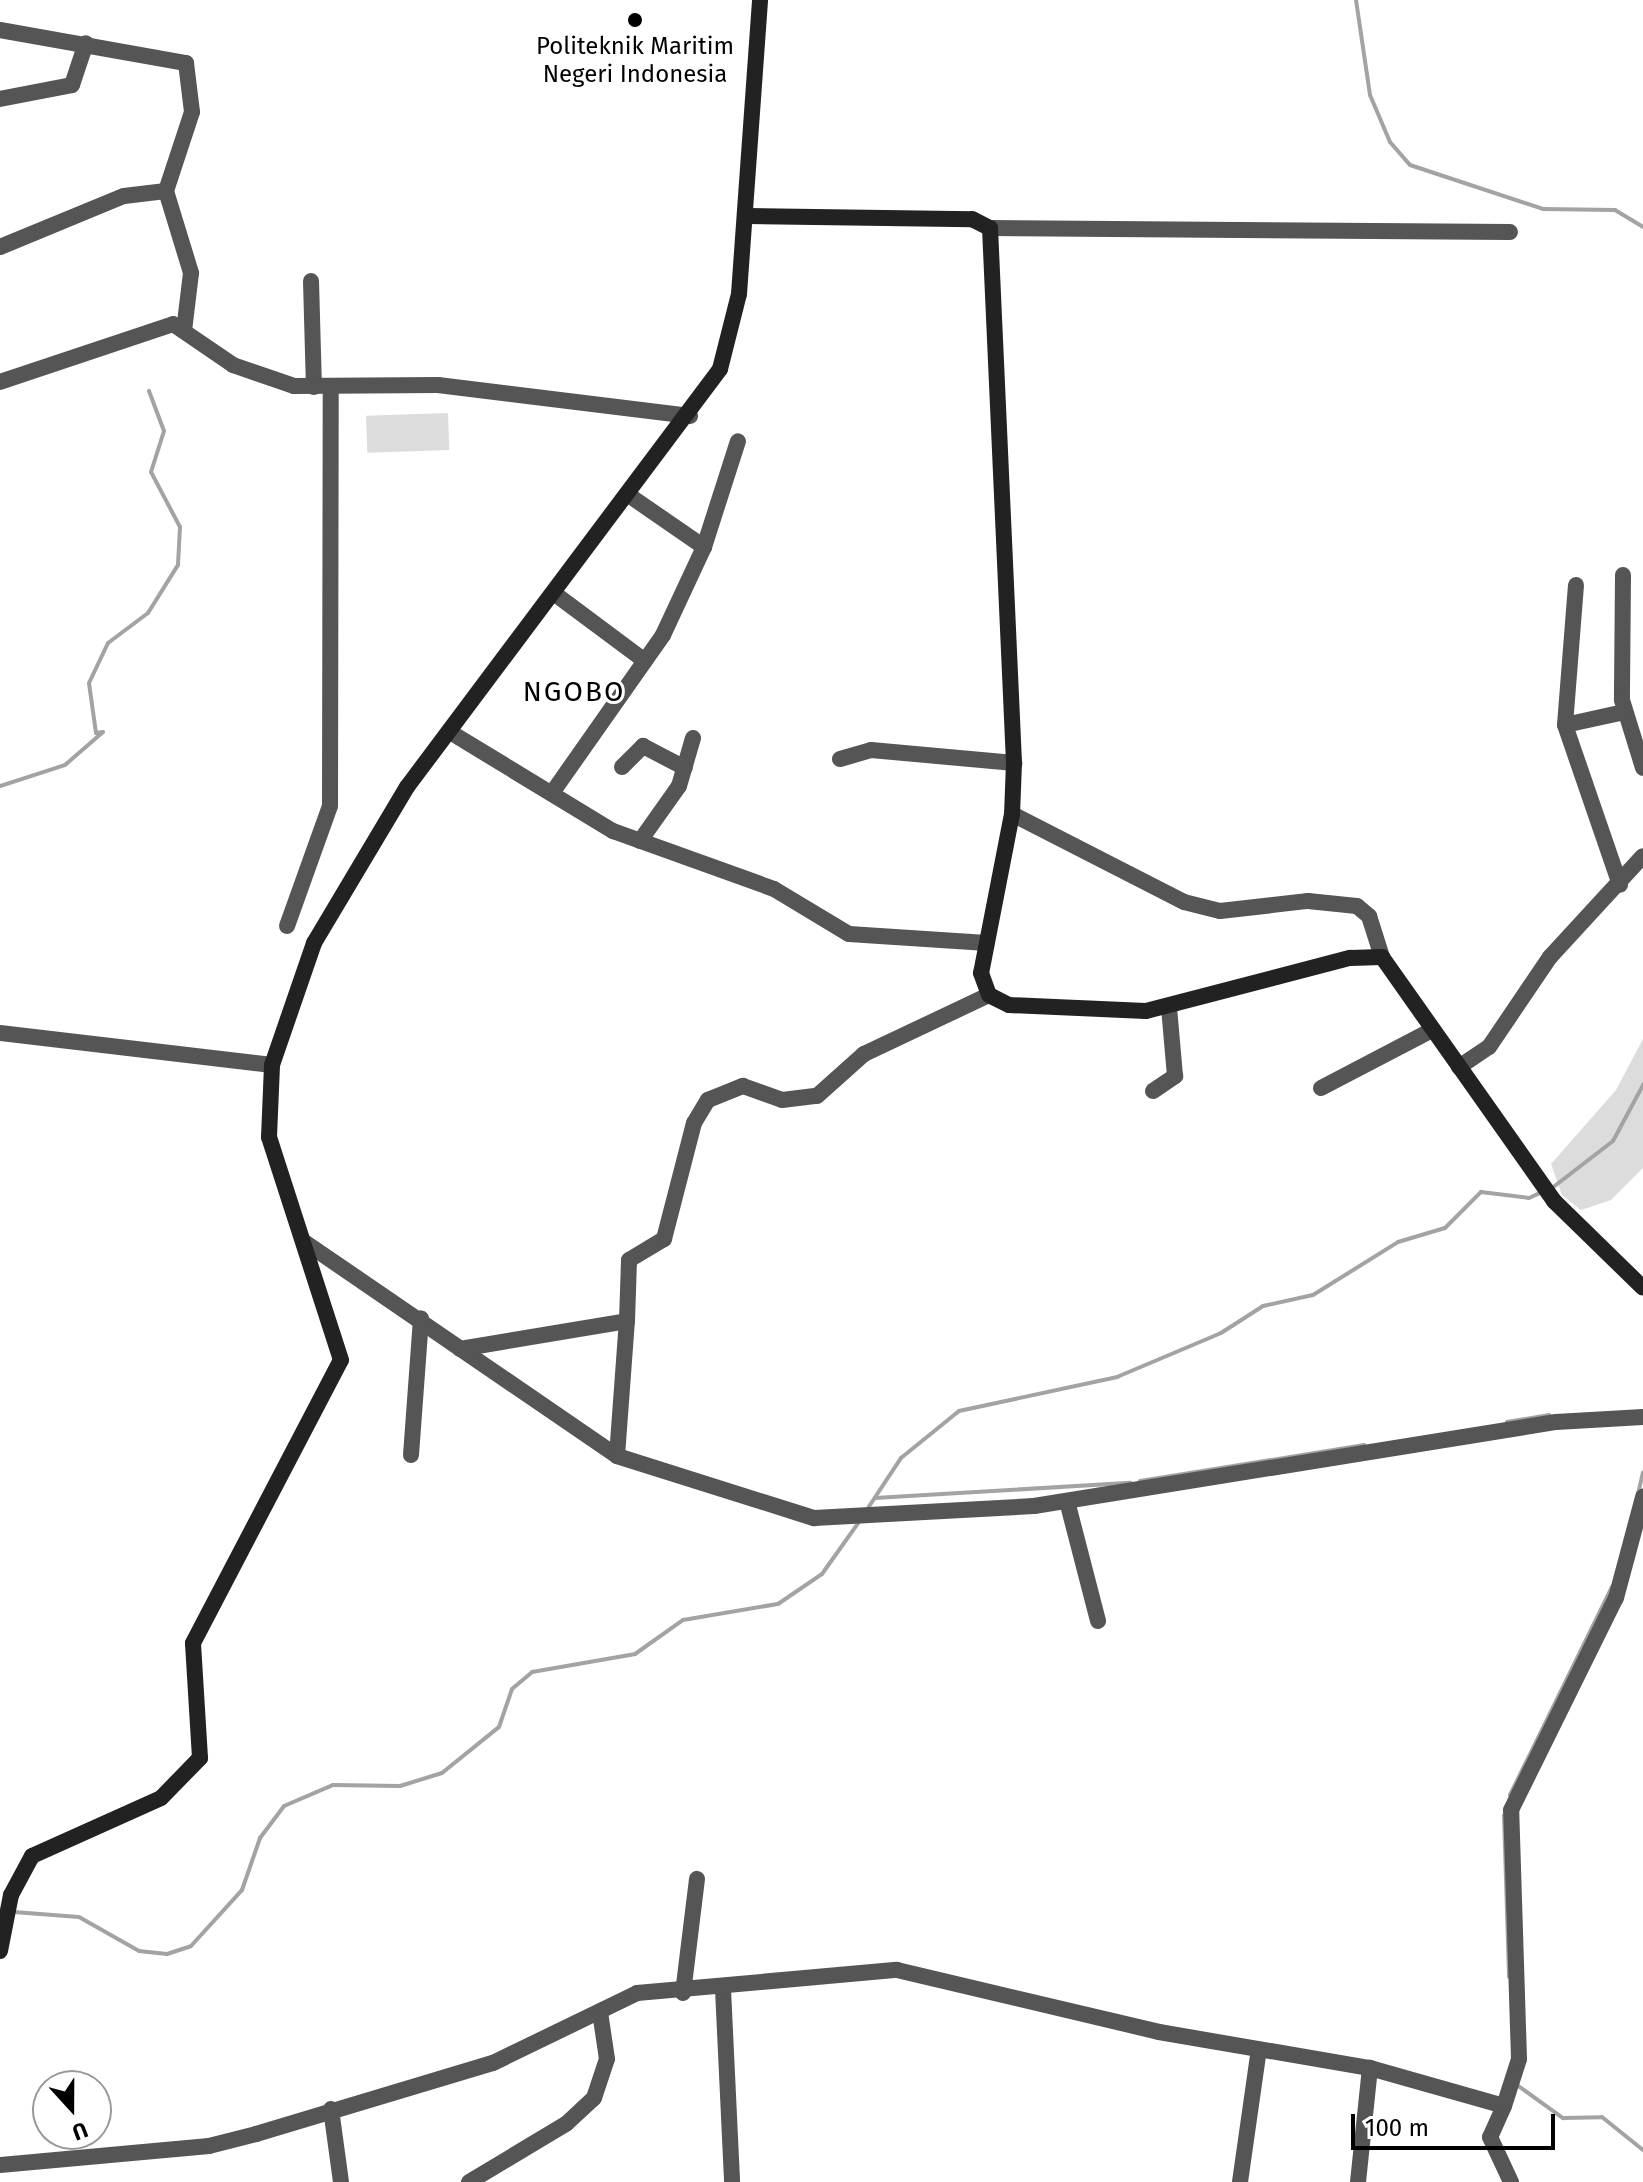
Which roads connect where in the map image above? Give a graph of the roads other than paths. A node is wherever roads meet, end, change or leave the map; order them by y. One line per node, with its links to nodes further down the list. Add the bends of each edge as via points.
1 (760, 0): 6 (main road)
2 (0, 30): 3 (street)
3 (86, 43): 4 (street, via 72,85); 5 (street, via 186,63 192,112)
4 (0, 99)
5 (166, 191): 9 (street, via 124,196); 11 (street, via 191,273)
6 (747, 216): 7 (main road, via 972,219); 14 (main road, via 729,339)
7 (990, 228): 8 (street); 27 (main road)
8 (1510, 232)
9 (0, 247)
10 (311, 281): 13 (street)
11 (184, 331): 12 (street, via 161,325); 13 (street, via 250,372)
12 (0, 382)
13 (322, 387): 14 (street, via 438,385); 36 (street, via 330,806)
14 (690, 416): 16 (main road)
15 (738, 441): 17 (street)
16 (630, 496): 17 (street); 20 (main road)
17 (704, 547): 21 (street)
18 (1623, 575): 22 (street)
19 (1576, 585): 23 (street)
20 (555, 594): 21 (street); 24 (main road)
21 (645, 661): 31 (street)
22 (1624, 712): 23 (street); 30 (street)
23 (1565, 725): 35 (street)
24 (450, 732): 31 (street); 43 (main road, via 407,787 321,930)
25 (693, 738): 29 (street)
26 (840, 759): 27 (street, via 871,750)
27 (1014, 763): 32 (main road)
28 (622, 767): 29 (street, via 643,746)
29 (685, 768): 33 (street)
30 (1643, 768)
31 (552, 793): 33 (street)
32 (1012, 814): 37 (main road); 38 (street, via 1184,902 1220,911 1308,901 1357,906 1369,916)
33 (640, 841): 37 (street, via 774,889 849,934)
34 (1643, 856): 35 (street)
35 (1620, 885): 44 (street, via 1550,957 1489,1047)
36 (287, 926)
37 (987, 943): 39 (main road, via 981,973)
38 (1382, 957): 40 (main road, via 1350,958); 41 (main road)
39 (989, 995): 40 (main road, via 1009,1005 1067,1010); 50 (street, via 864,1054 817,1096 782,1100 743,1086 708,1100 694,1123 664,1239 629,1260)
40 (1169, 1008): 46 (street, via 1175,1076)
41 (1432, 1030): 44 (main road); 45 (street)
42 (0, 1033): 43 (street)
43 (272, 1065): 47 (main road, via 269,1137)
44 (1459, 1067): 48 (main road, via 1554,1201)
45 (1321, 1088)
46 (1153, 1091)
47 (306, 1243): 49 (street); 59 (main road, via 341,1360 193,1643 200,1758 161,1798 37,1853 11,1895)
48 (1643, 1288)
49 (421, 1318): 51 (street); 53 (street)
50 (627, 1321): 51 (street); 54 (street)
51 (460, 1349): 54 (street)
52 (1643, 1417): 56 (street, via 1556,1422)
53 (411, 1455)
54 (617, 1456): 56 (street, via 832,1519)
55 (1643, 1497): 65 (street, via 1616,1598 1511,1810 1515,2082)
56 (1067, 1501): 57 (street)
57 (1098, 1621)
58 (697, 1879): 61 (street)
59 (0, 1951)
60 (723, 1989): 61 (street); 63 (street, via 921,1970); 71 (street)
61 (683, 1993): 62 (street, via 637,1993)
62 (600, 2012): 66 (street, via 493,2063); 70 (street, via 607,2059 594,2098 566,2124)
63 (1259, 2049): 64 (street); 72 (street)
64 (1370, 2068): 65 (street); 73 (street)
65 (1504, 2106): 68 (street, via 1490,2137)
66 (331, 2109): 67 (street, via 209,2146); 69 (street)
67 (0, 2165)
68 (1509, 2181)
69 (341, 2182)
70 (469, 2182)
71 (732, 2182)
72 (1240, 2182)
73 (1358, 2182)

